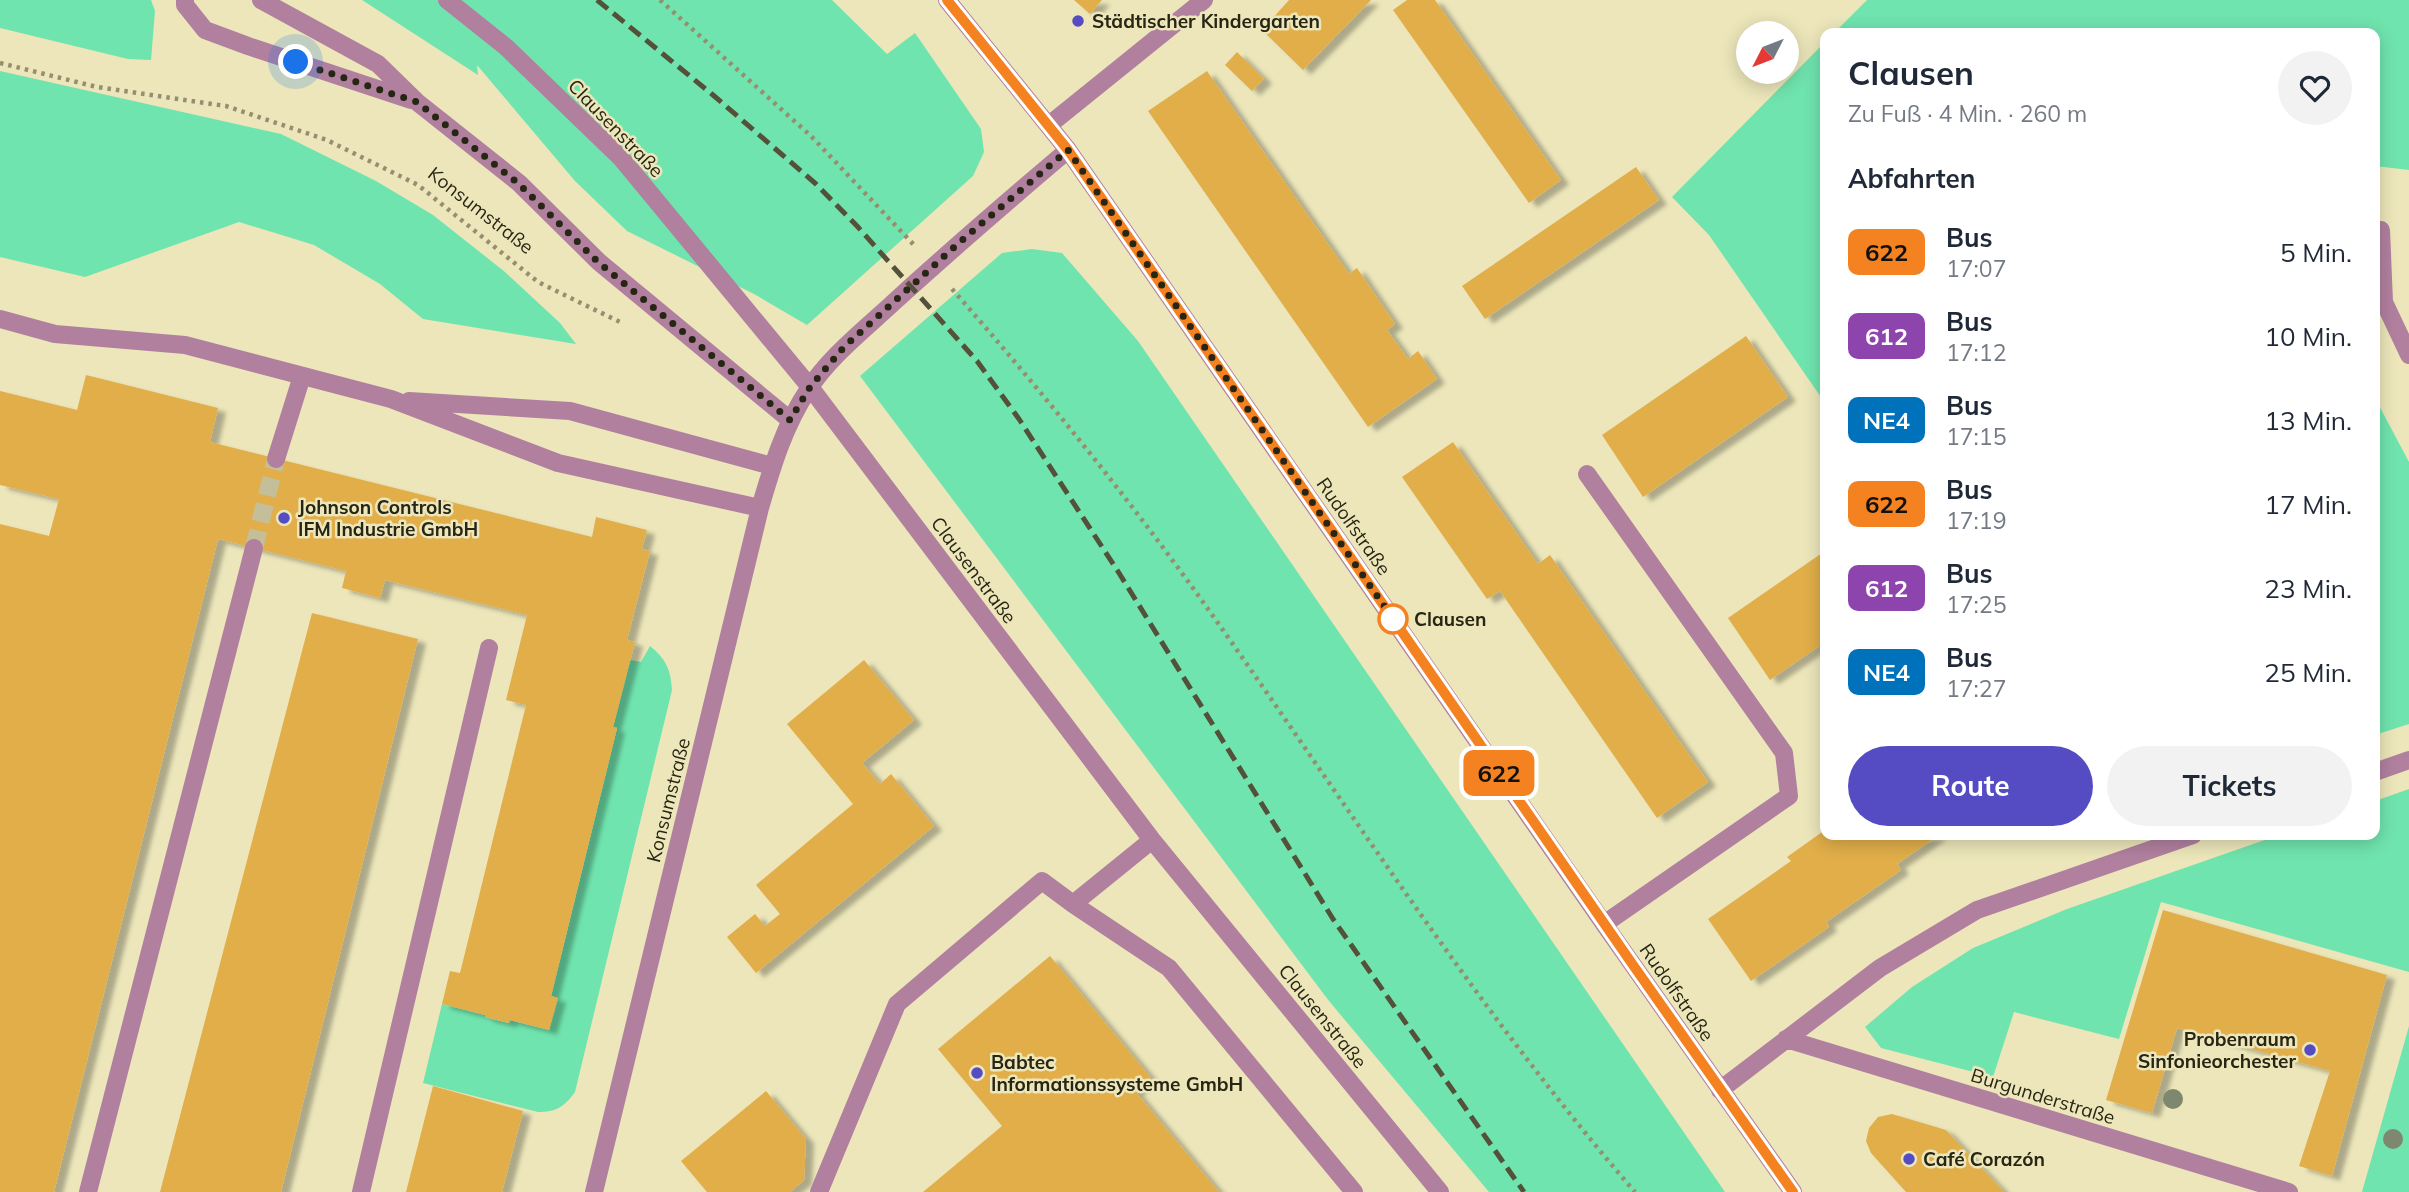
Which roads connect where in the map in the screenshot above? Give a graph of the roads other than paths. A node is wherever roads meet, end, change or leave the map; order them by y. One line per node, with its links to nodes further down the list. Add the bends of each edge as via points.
1 (185, 0): 6 (street, via 205,30)
2 (261, 0): 6 (street, via 378,64)
3 (447, 0): 13 (street, Clausenstraße, via 506,47 621,158)
4 (947, 0): 7 (street, Rudolfstraße)
5 (1204, 0): 7 (street)
6 (417, 102): 15 (street, via 519,184 598,262)
7 (1049, 125): 8 (street, Rudolfstraße)
8 (1068, 150): 13 (street, Konsumstraße, via 844,347); 27 (street, Rudolfstraße)
9 (2381, 230): 11 (street, via 2384,302)
10 (0, 319): 12 (street, via 55,334 185,345)
11 (2409, 355)
12 (302, 376): 14 (street); 16 (street)
13 (810, 387): 15 (street, Konsumstraße); 24 (street, Clausenstraße)
14 (391, 400): 17 (street, via 570,411); 19 (street, via 558,463)
15 (790, 420): 17 (street, Konsumstraße)
16 (276, 459)
17 (772, 466): 19 (street, Konsumstraße)
18 (1587, 474): 27 (street, via 1784,753 1788,796)
19 (760, 508): 32 (street, Konsumstraße)
20 (254, 548): 30 (street)
21 (489, 648): 31 (street)
22 (2409, 760): 23 (street)
23 (2380, 770)
24 (1152, 840): 26 (street); 35 (street, Clausenstraße)
25 (2179, 840): 28 (street, via 1977,910 1881,968)
26 (1073, 904): 33 (street, via 1042,881 897,1004); 34 (street, via 1169,968)
27 (1604, 924): 29 (street, Rudolfstraße)
28 (1786, 1039): 29 (street); 37 (street, Burgunderstraße)
29 (1720, 1090): 36 (street, Rudolfstraße)
30 (88, 1192)
31 (361, 1192)
32 (594, 1192)
33 (819, 1192)
34 (1354, 1192)
35 (1440, 1192)
36 (1793, 1192)
37 (2288, 1192)

